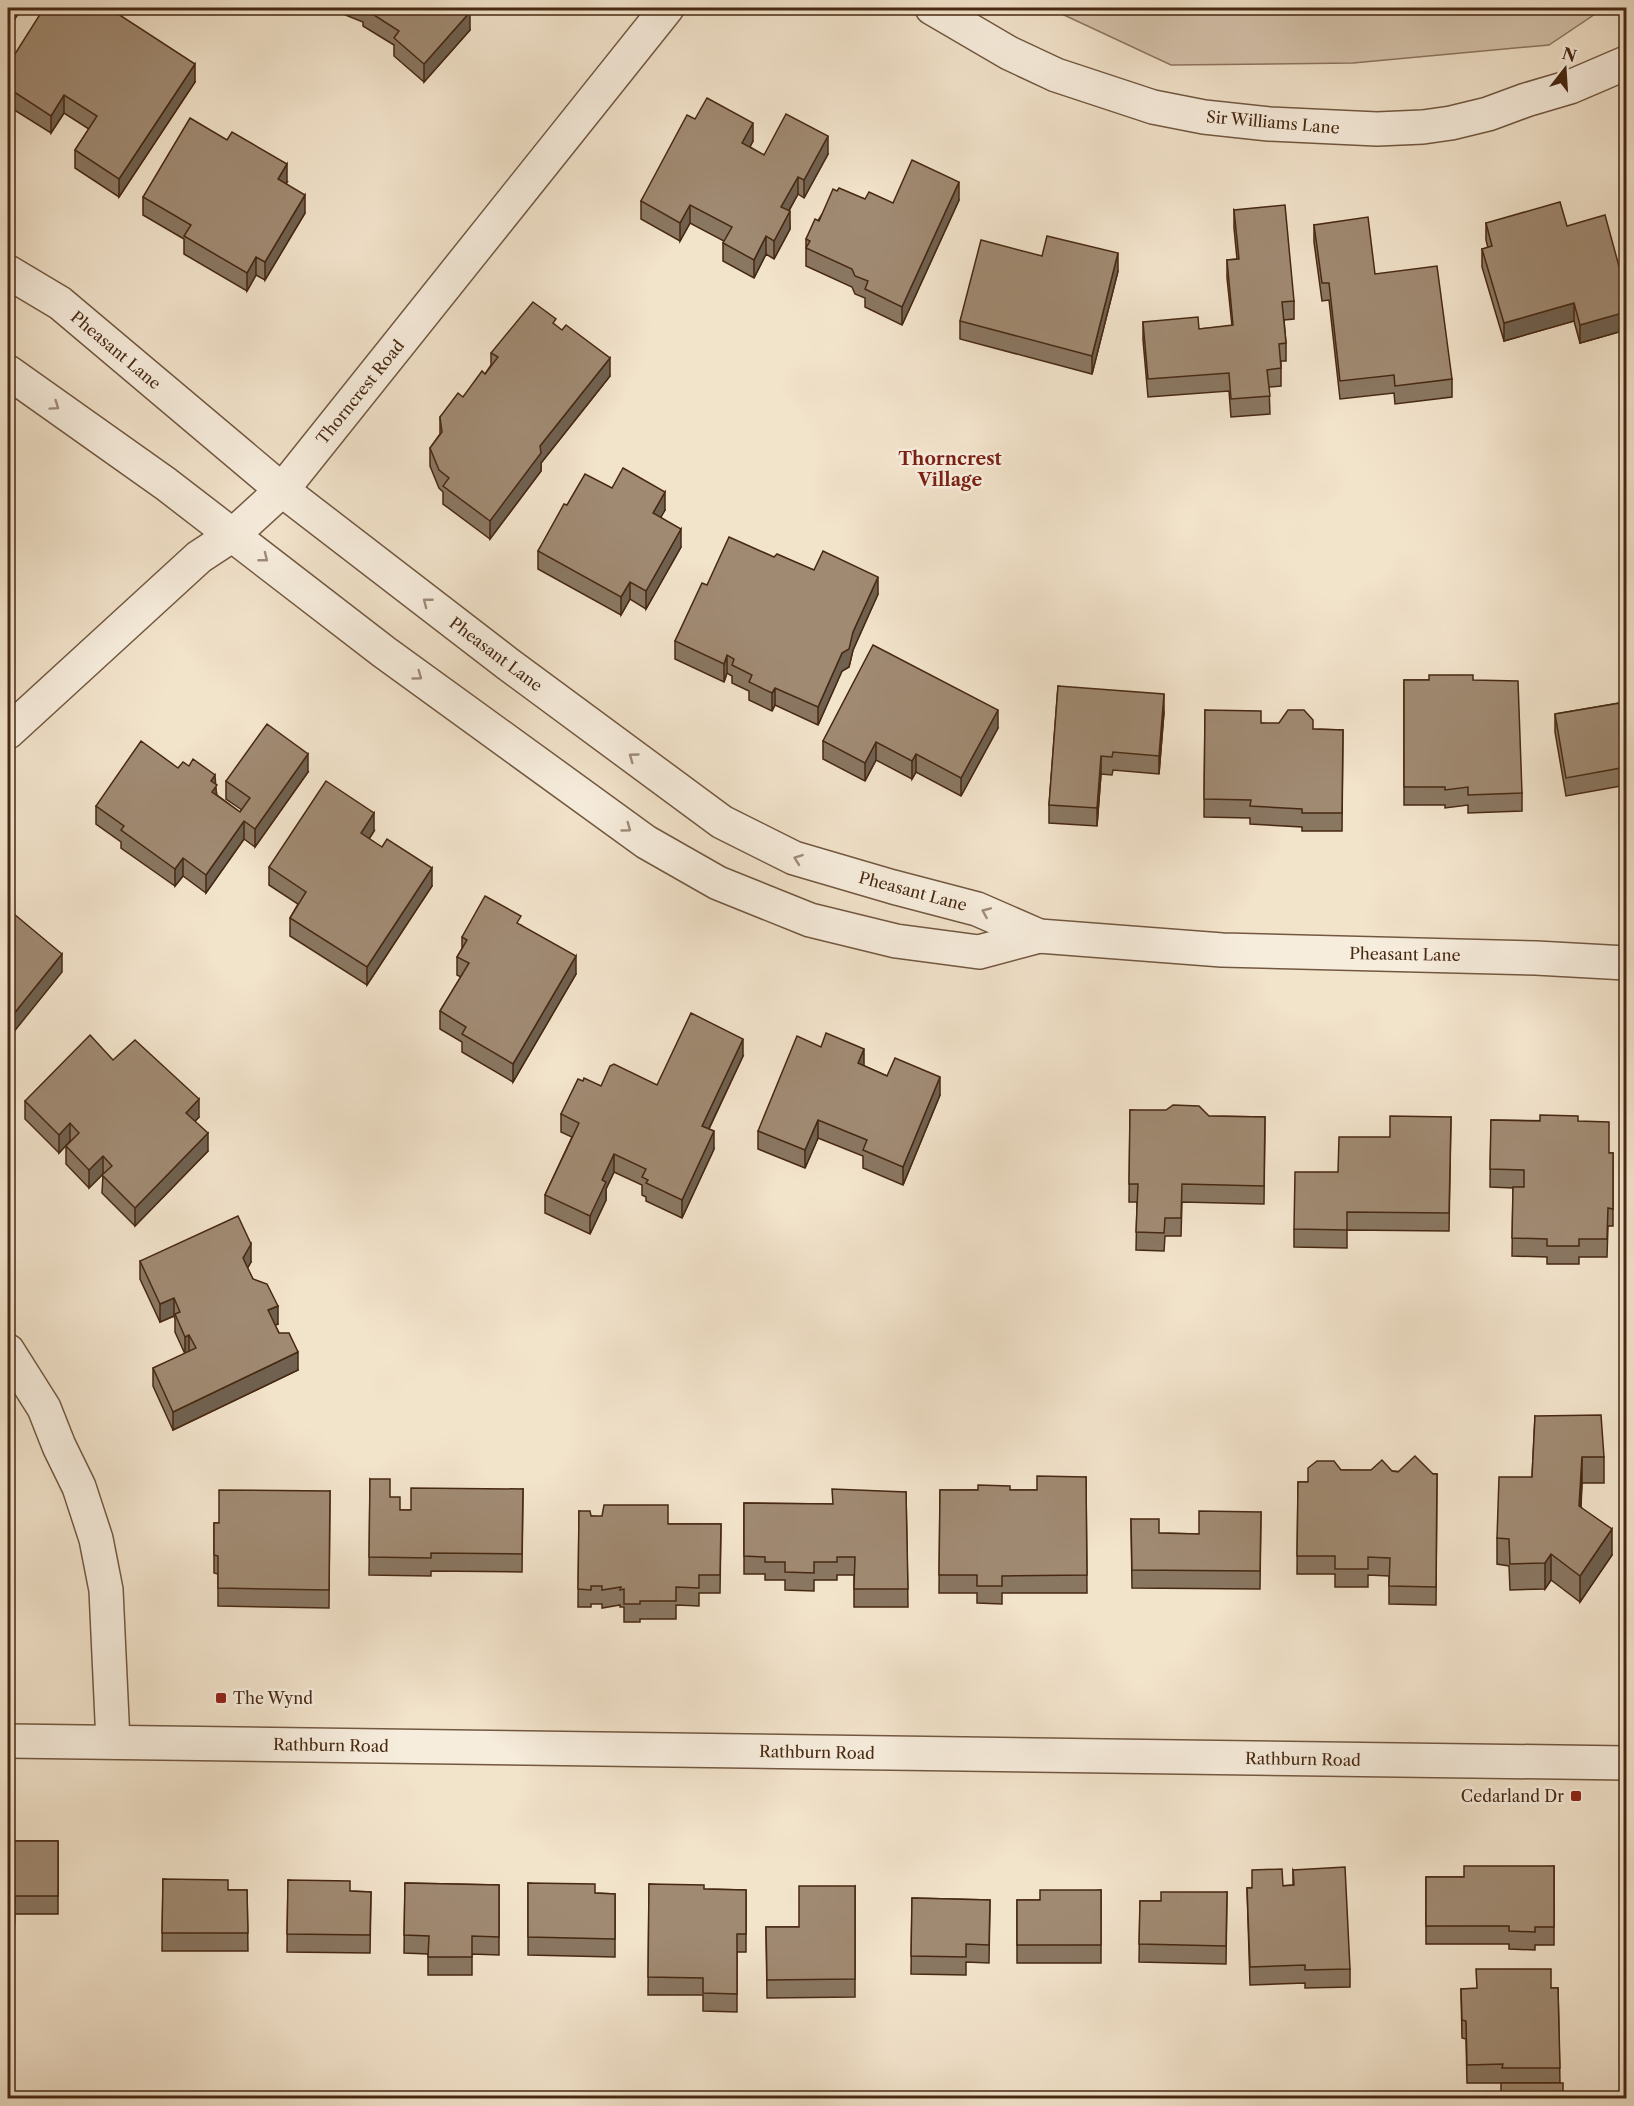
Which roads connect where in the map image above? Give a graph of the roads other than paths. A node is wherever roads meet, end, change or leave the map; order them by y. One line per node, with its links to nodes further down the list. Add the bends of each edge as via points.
1 (667, 8): 6 (street, Thorncrest Road)
2 (932, 8): 3 (street, Sir Williams Lane, via 1056,75 1154,107 1269,124 1377,129 1451,123 1570,87)
3 (1626, 63)
4 (8, 272): 6 (street, Pheasant Lane, via 60,303)
5 (8, 372): 7 (street, Pheasant Lane, one-way to 7)
6 (282, 489): 7 (street, Thorncrest Road); 9 (street, Pheasant Lane, one-way to 6, via 977,909 794,858 722,822 508,664)
7 (234, 534): 8 (street, Thorncrest Road, via 200,557); 9 (street, Pheasant Lane, one-way to 9, via 384,652 637,836 718,883 810,920 896,941 980,952)
8 (8, 732)
9 (1039, 936): 10 (street, Pheasant Lane, via 1222,950)
10 (1626, 963)
11 (8, 1352): 13 (street, via 44,1408 79,1487 96,1539 106,1590)
12 (8, 1741): 13 (street, Rathburn Road)
13 (113, 1742): 14 (street, Rathburn Road)
14 (1626, 1763)

